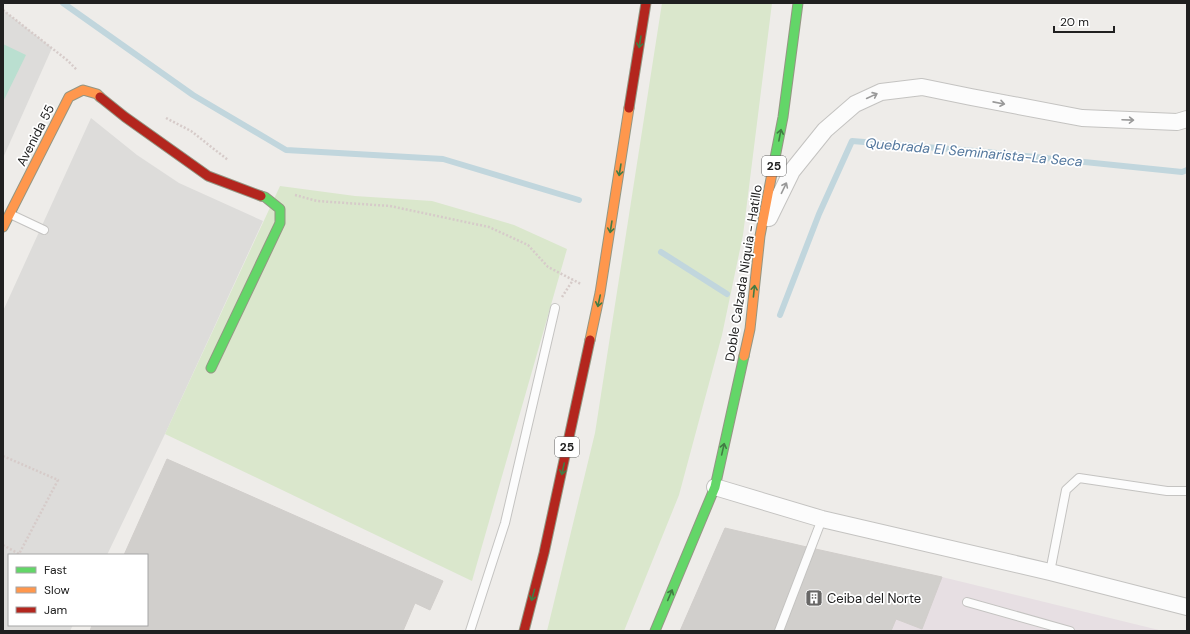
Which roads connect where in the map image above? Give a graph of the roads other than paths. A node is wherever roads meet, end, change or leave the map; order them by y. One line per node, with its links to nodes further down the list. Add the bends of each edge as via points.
1 (646, 3): 17 (main road, 25, one-way to 17, via 600,293 544,553)
2 (798, 3): 7 (main road, Doble Calzada Niquia - Hatillo / 25, one-way to 2, via 783,117)
3 (1187, 119): 7 (street, one-way to 3, via 792,171 825,130 855,104 882,92 922,86 1082,118 1177,122)
4 (10, 214): 5 (main road, Avenida 55); 6 (lane); 9 (main road, Avenida 55, via 69,97 83,90 97,94 124,117 208,176 265,197 280,209 280,224)
5 (3, 227)
6 (44, 230)
7 (760, 236): 10 (main road, Doble Calzada Niquia - Hatillo / 25, one-way to 7, via 750,329)
8 (555, 308): 16 (lane, via 504,523)
9 (211, 368)
10 (715, 487): 12 (street); 18 (main road, Doble Calzada Niquia - Hatillo / 25, one-way to 10)
11 (1187, 491): 13 (lane, via 1167,491 1079,478 1066,490)
12 (822, 519): 13 (street); 19 (lane)
13 (1050, 572): 15 (street)
14 (967, 602): 20 (lane)
15 (1187, 607)
16 (470, 631)
17 (524, 631)
18 (655, 631)
19 (779, 631)
20 (1070, 631)

